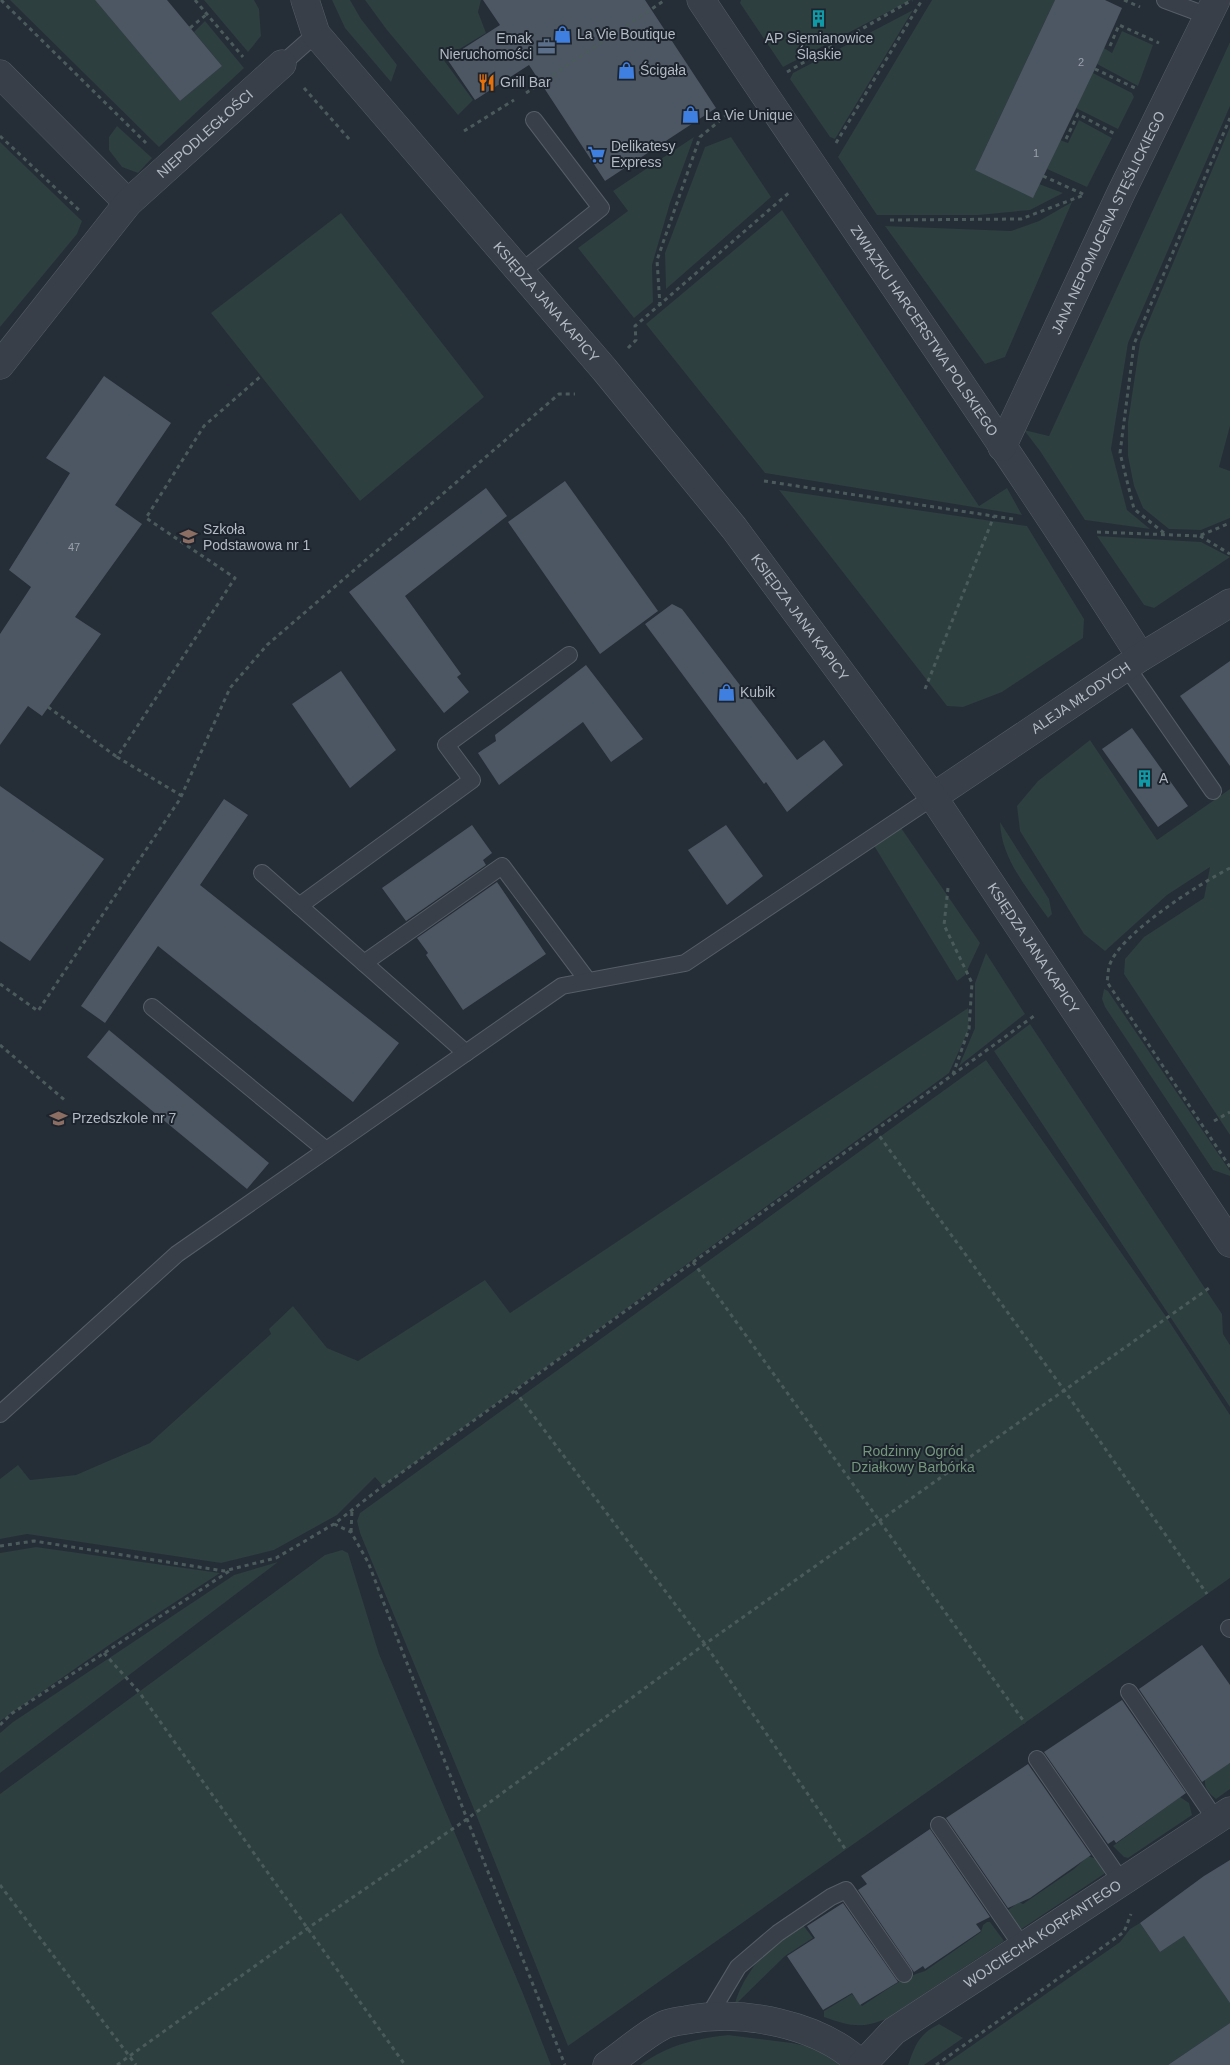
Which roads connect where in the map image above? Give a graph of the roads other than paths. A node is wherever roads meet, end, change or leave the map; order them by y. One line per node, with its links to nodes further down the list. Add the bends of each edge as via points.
1 (305, 0): 5 (street)
2 (1165, 0): 4 (lane)
3 (705, 2): 12 (street, ZWIĄZKU HARCERSTWA POLSKIEGO, via 758,88)
4 (1212, 8): 12 (street, JANA NEPOMUCENA STĘŚLICKIEGO)
5 (316, 34): 6 (lane); 10 (street, KSIĘDZA JANA KAPICY)
6 (282, 64): 9 (street, NIEPODLEGŁOŚCI)
7 (0, 74): 9 (street)
8 (534, 120): 10 (lane, via 601,208)
9 (128, 203): 11 (street, NIEPODLEGŁOŚCI)
10 (521, 272): 17 (street, KSIĘDZA JANA KAPICY, via 734,528)
11 (0, 365)
12 (1002, 447): 15 (street, ZWIĄZKU HARCERSTWA POLSKIEGO, via 1061,532)
13 (1230, 603): 15 (street, ALEJA MŁODYCH)
14 (568, 655): 19 (lane, via 446,745 472,780)
15 (1134, 662): 16 (lane); 17 (street, ALEJA MŁODYCH)
16 (1213, 791)
17 (933, 797): 21 (lane, via 684,963); 25 (street, KSIĘDZA JANA KAPICY)
18 (262, 873): 19 (lane)
19 (299, 906): 20 (lane)
20 (364, 963): 21 (lane, via 502,866); 23 (lane)
21 (588, 981): 23 (lane, via 562,986)
22 (152, 1007): 24 (lane)
23 (466, 1053): 24 (lane)
24 (326, 1150): 26 (lane, via 177,1254)
25 (1230, 1243)
26 (0, 1414)
27 (1129, 1692): 29 (lane)
28 (1037, 1759): 31 (lane)
29 (1223, 1816): 31 (street, WOJCIECHA KORFANTEGO)
30 (939, 1825): 32 (lane)
31 (1121, 1881): 32 (street, WOJCIECHA KORFANTEGO)
32 (1022, 1946): 36 (street, WOJCIECHA KORFANTEGO, via 894,2031)
33 (904, 1974): 34 (lane, via 846,1890 778,1933 738,1967)
34 (708, 2017): 35 (street, WOJCIECHA KORFANTEGO, via 665,2024); 36 (street, WOJCIECHA KORFANTEGO, via 747,2016 786,2025 826,2040)
35 (608, 2065)
36 (862, 2065)

